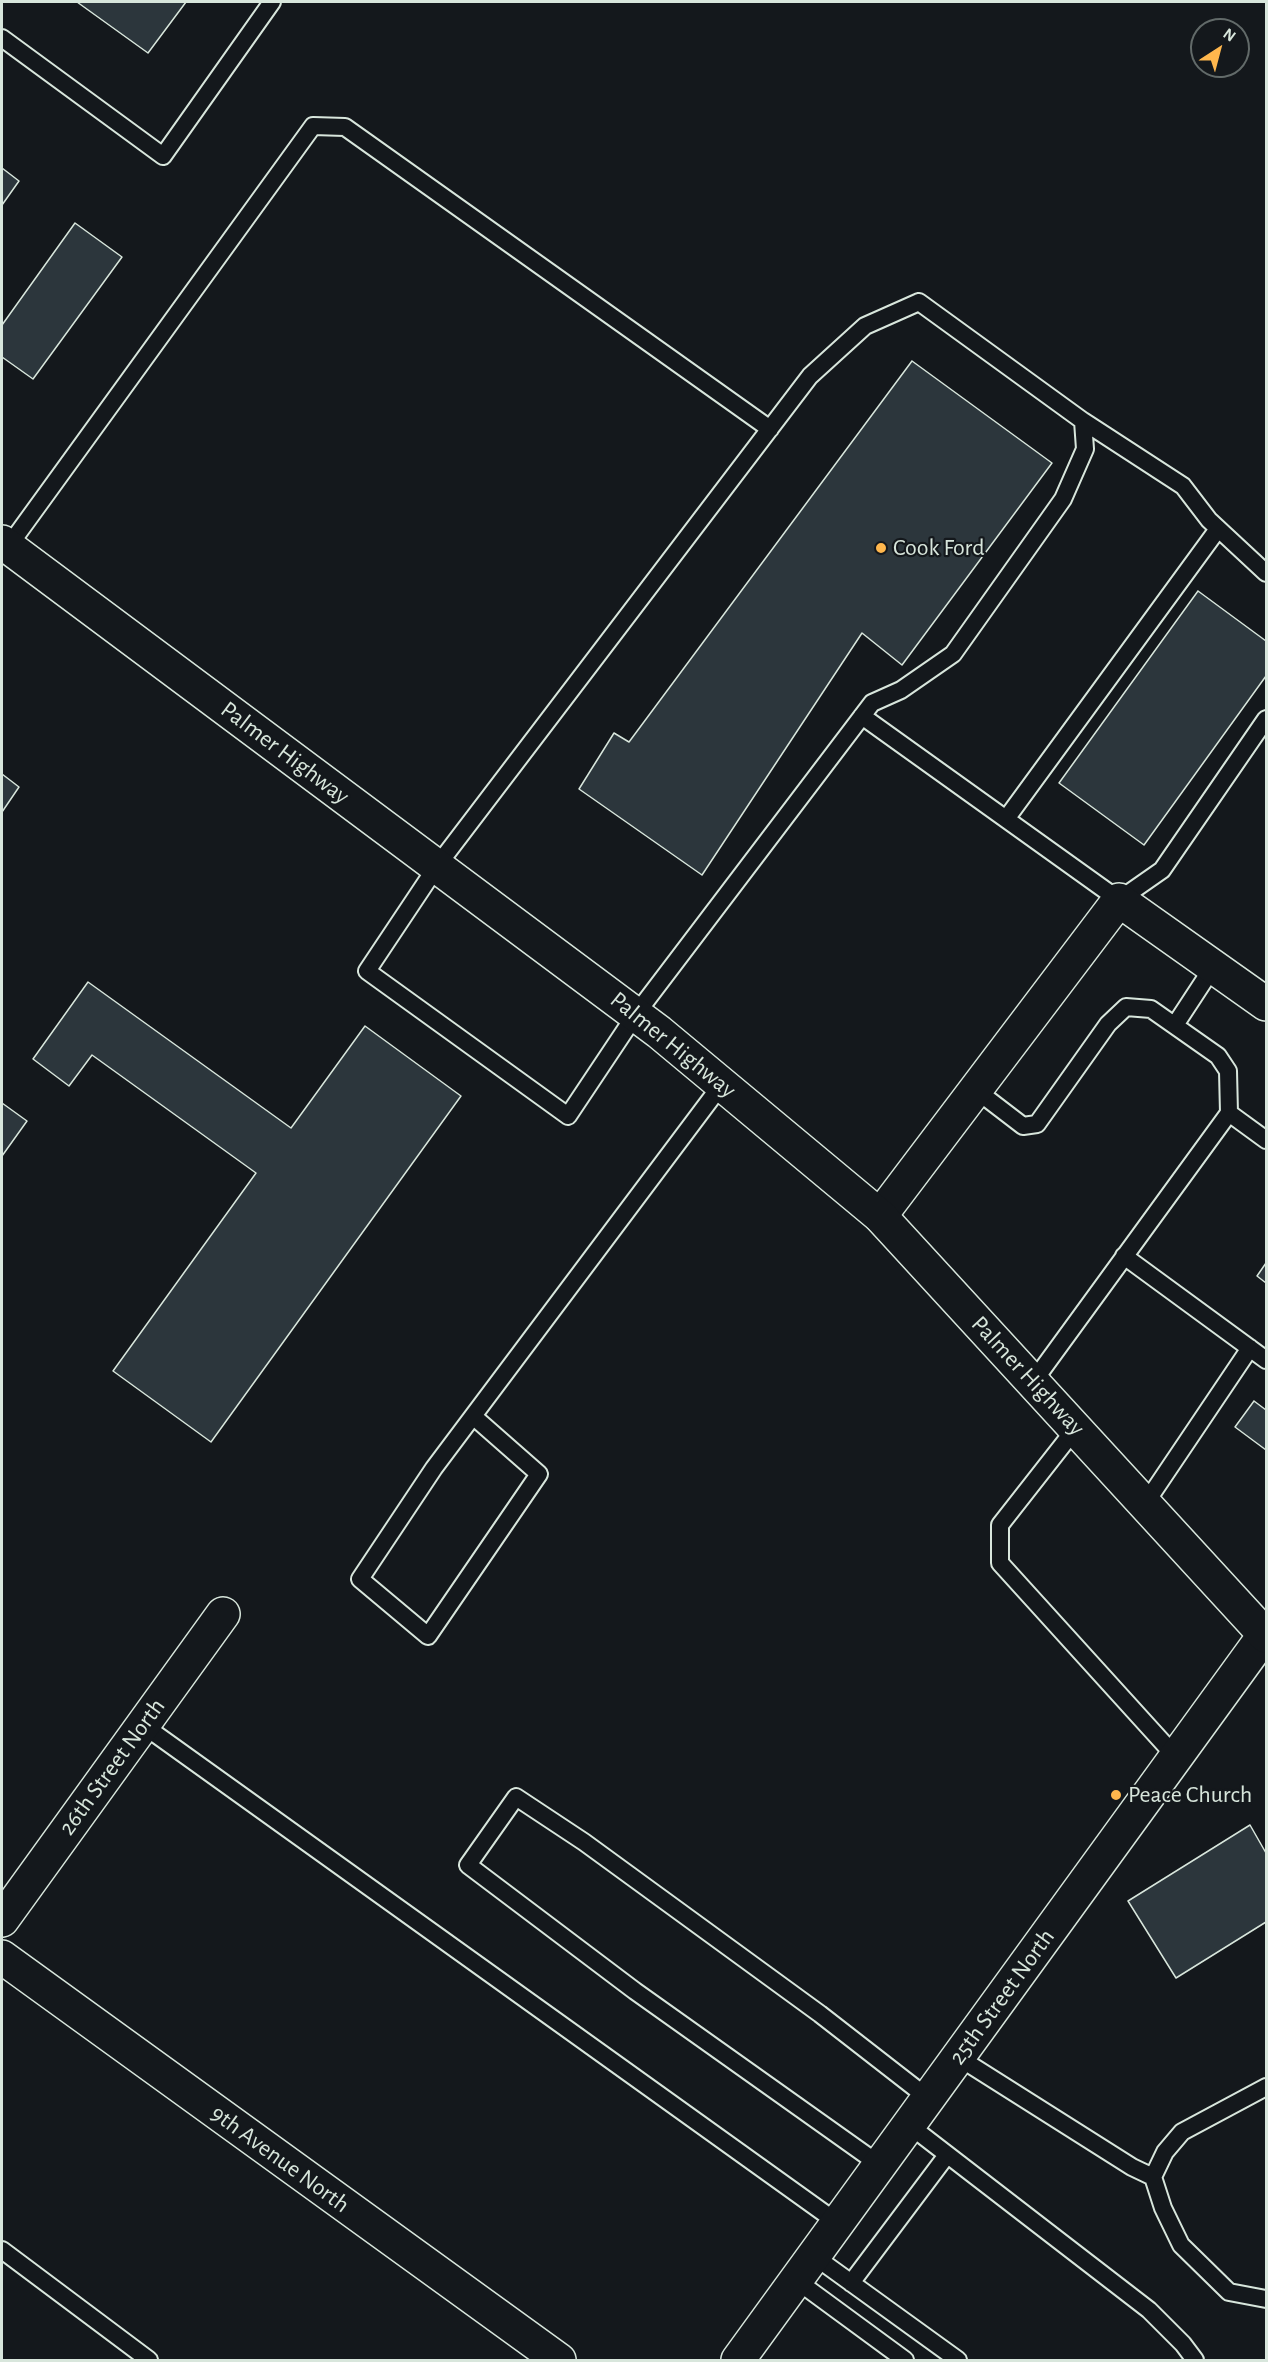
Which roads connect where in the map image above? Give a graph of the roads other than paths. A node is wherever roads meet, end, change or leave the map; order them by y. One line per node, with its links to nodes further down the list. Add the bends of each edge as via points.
1 (272, 2): 2 (lane, via 163,156)
2 (2, 38)
3 (1083, 421): 4 (lane, via 919,302 865,326 810,376); 5 (lane, via 1183,486); 8 (lane, via 1085,449 1063,498 953,654 901,690 872,703)
4 (770, 429): 6 (lane, via 345,127 313,126); 11 (lane)
5 (1218, 529): 7 (lane); 10 (lane)
6 (5, 544): 11 (street, Palmer Highway)
7 (1266, 573)
8 (862, 716): 10 (lane); 15 (lane)
9 (1266, 719): 12 (lane, via 1162,870)
10 (1006, 819): 12 (lane)
11 (436, 866): 15 (street, Palmer Highway); 15 (lane, via 367,971 568,1116)
12 (1119, 900): 13 (street); 18 (street)
13 (1213, 967): 14 (street); 16 (lane)
14 (1266, 1004)
15 (636, 1014): 17 (street, Palmer Highway)
16 (1175, 1025): 18 (lane, via 1151,1009 1126,1007 1108,1024 1037,1124 1023,1126); 19 (lane, via 1218,1056 1228,1071)
17 (722, 1084): 21 (street, Palmer Highway); 26 (lane)
18 (976, 1090): 21 (street)
19 (1228, 1113): 20 (lane); 22 (lane)
20 (1266, 1140)
21 (880, 1216): 25 (street, Palmer Highway)
22 (1124, 1256): 23 (lane); 25 (lane)
23 (1250, 1348): 24 (lane); 28 (lane)
24 (1266, 1360)
25 (1033, 1382): 27 (street, Palmer Highway)
26 (473, 1416): 26 (lane, via 360,1579 428,1636 539,1474)
27 (1076, 1428): 28 (street, Palmer Highway); 32 (lane, via 1000,1525 1000,1563)
28 (1145, 1504): 30 (street, Palmer Highway)
29 (223, 1614): 31 (street, 26th Street North)
30 (1266, 1634): 32 (street, 25th Street North)
31 (143, 1725): 33 (street, 26th Street North); 42 (lane)
32 (1176, 1757): 35 (street, 25th Street North)
33 (2, 1920)
34 (2, 1957): 48 (street, 9th Avenue North)
35 (958, 2057): 37 (street, 25th Street North); 41 (lane)
36 (1266, 2087): 41 (lane, via 1182,2132 1165,2152)
37 (928, 2098): 38 (street, 25th Street North); 40 (lane, via 820,2014 516,1797 468,1865 635,1991)
38 (909, 2125): 39 (lane); 40 (street, 25th Street North)
39 (948, 2155): 45 (lane); 52 (lane, via 1149,2310)
40 (880, 2165): 42 (street, 25th Street North)
41 (1153, 2177): 46 (lane, via 1181,2245 1229,2292)
42 (838, 2223): 44 (street, 25th Street North)
43 (2, 2250): 47 (lane)
44 (805, 2268): 45 (lane); 49 (street, 25th Street North); 50 (lane)
45 (851, 2283): 51 (lane)
46 (1266, 2299)
47 (149, 2361)
48 (559, 2361)
49 (738, 2361)
50 (905, 2361)
51 (958, 2361)
52 (1195, 2361)

